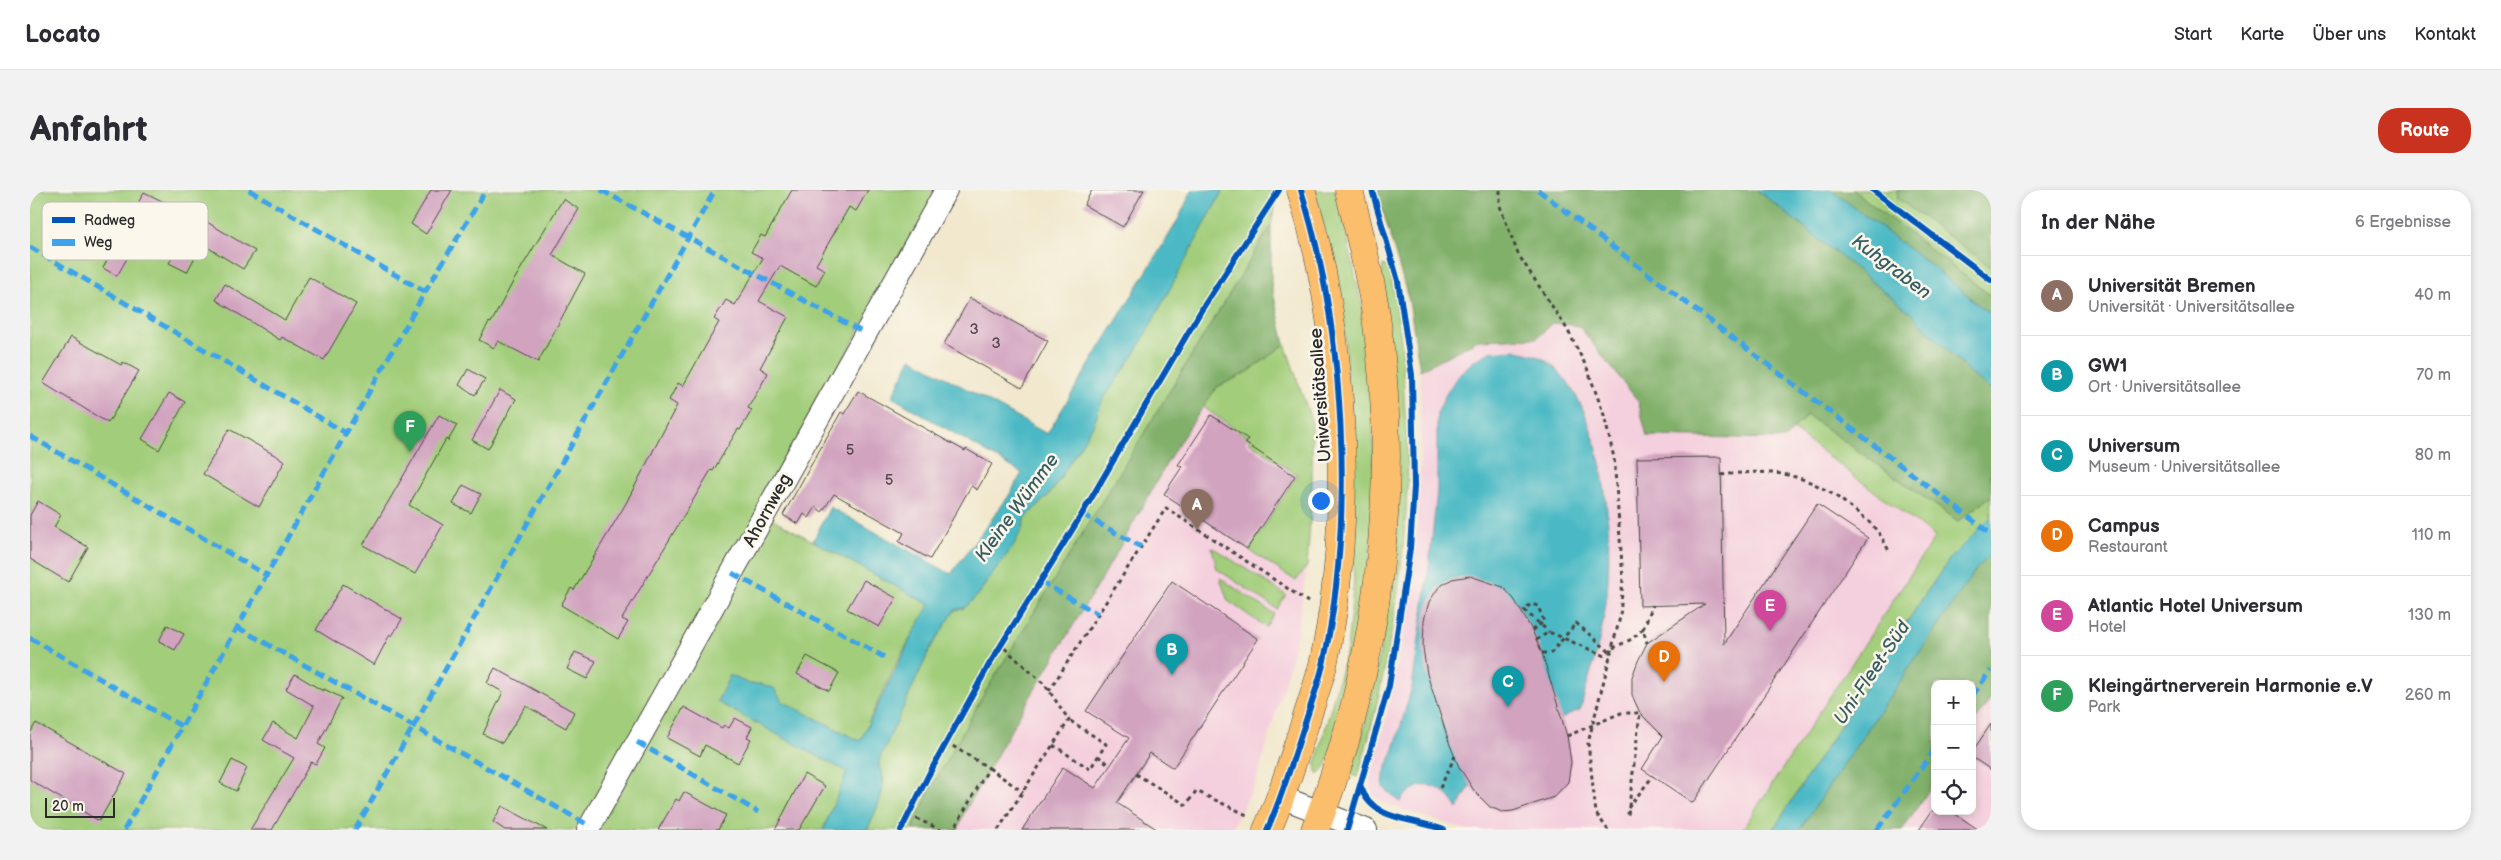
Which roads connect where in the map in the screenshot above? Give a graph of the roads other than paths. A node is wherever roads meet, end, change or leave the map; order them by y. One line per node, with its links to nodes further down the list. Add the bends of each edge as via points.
1 (946, 190): 7 (street, Ahornweg)
2 (1301, 190): 4 (main road, Universitätsallee, via 1316,237 1330,328 1341,428 1340,532 1322,667)
3 (1349, 190): 5 (main road, via 1368,268 1382,366 1385,525 1371,634 1346,736)
4 (1282, 797): 5 (street); 6 (main road, Universitätsallee)
5 (1318, 821): 8 (street)
6 (1268, 828)
7 (588, 830)
8 (1366, 830)

